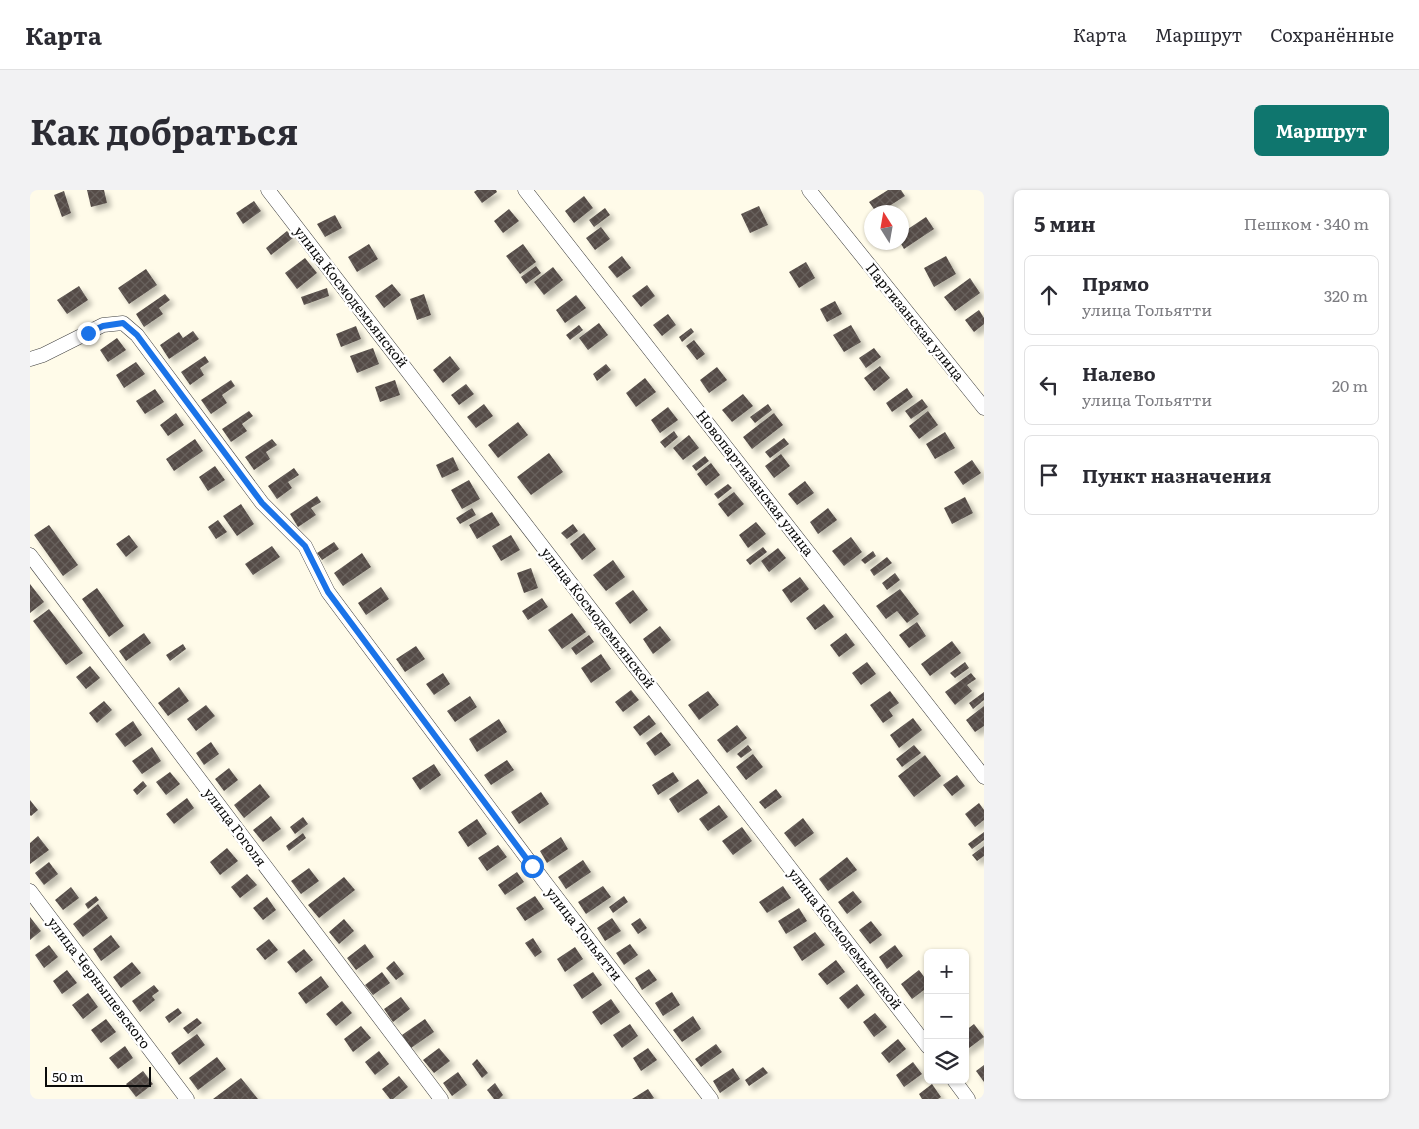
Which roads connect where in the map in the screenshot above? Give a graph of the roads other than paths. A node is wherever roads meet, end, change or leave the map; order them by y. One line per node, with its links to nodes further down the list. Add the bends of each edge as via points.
1 (268, 190): 9 (street, улица Космодемьянской)
2 (525, 190): 7 (street, Новопартизанская улица)
3 (809, 190): 5 (street, Партизанская улица)
4 (30, 359): 13 (street, улица Тольятти, via 103,326 123,323 137,335 262,503 305,546 328,592)
5 (984, 408)
6 (30, 556): 12 (street, улица Гоголя)
7 (984, 777)
8 (30, 891): 11 (street, улица Чернышевского)
9 (924, 1042)
10 (957, 1084): 14 (street)
11 (187, 1099)
12 (440, 1099)
13 (711, 1099)
14 (968, 1099)

